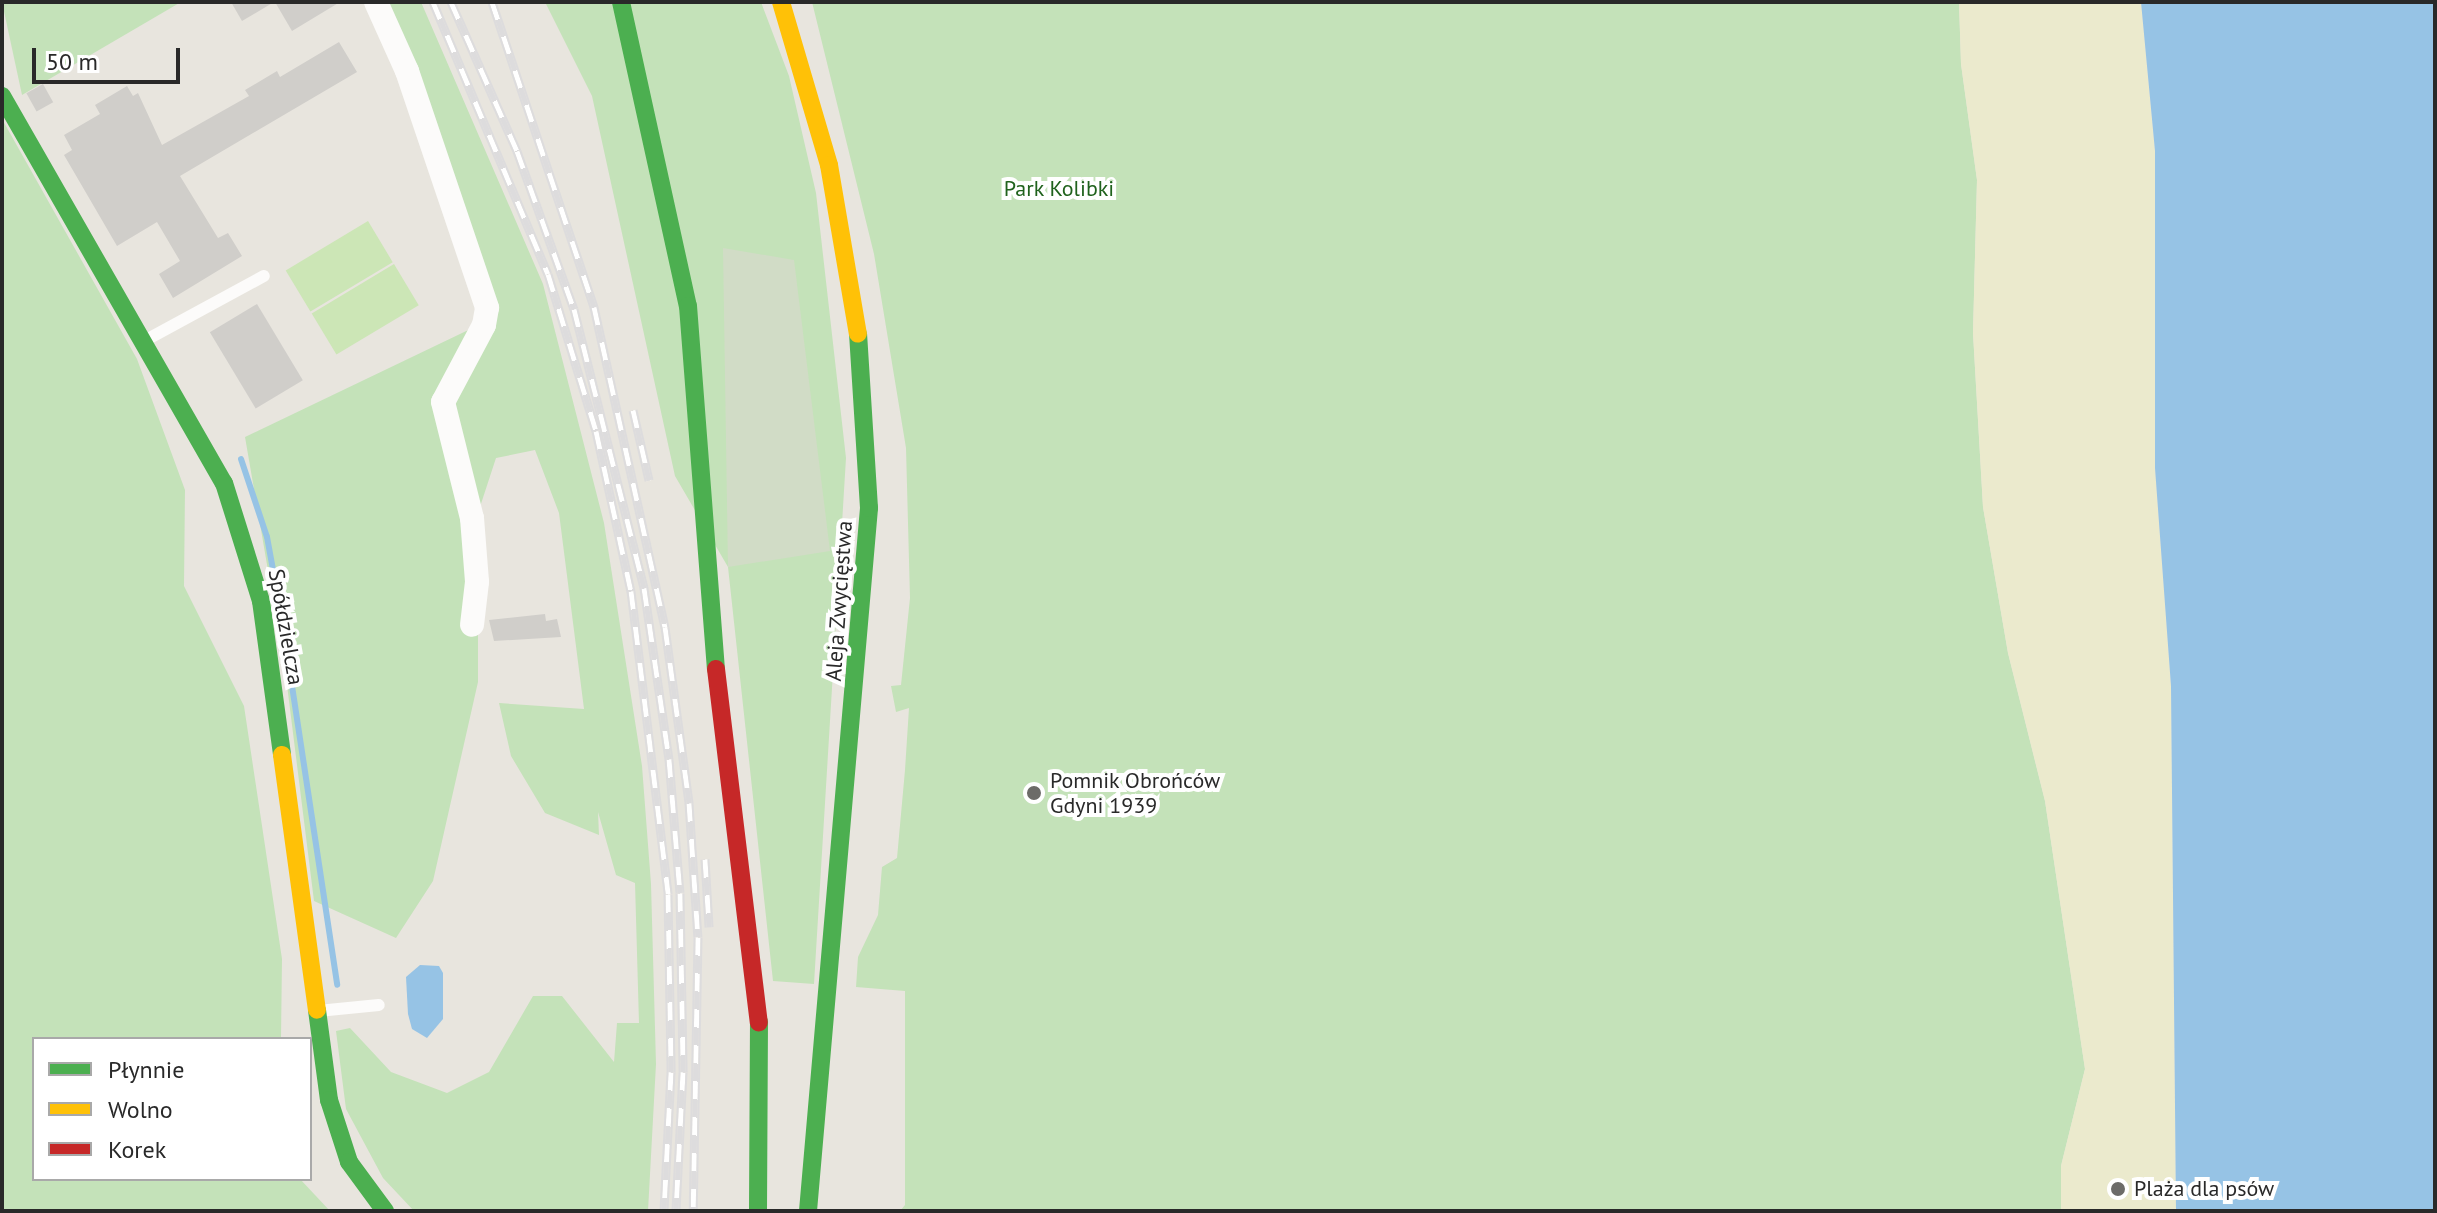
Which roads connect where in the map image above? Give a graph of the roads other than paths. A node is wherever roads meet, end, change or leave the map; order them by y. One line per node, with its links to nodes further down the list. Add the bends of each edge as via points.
1 (376, 2): 7 (street, via 407,71 487,308 484,325 443,402 472,518)
2 (621, 2): 11 (main road, via 688,306 724,757 762,1048)
3 (781, 2): 12 (main road, Aleja Zwycięstwa, via 829,165 847,253 858,328 869,508)
4 (2, 96): 6 (main road, Spółdzielcza)
5 (264, 276): 6 (lane)
6 (146, 340): 9 (main road, Spółdzielcza, via 224,483 261,601)
7 (472, 625)
8 (379, 1005): 9 (lane)
9 (316, 1011): 10 (main road, Spółdzielcza, via 338,1135 349,1162)
10 (385, 1211)
11 (758, 1211)
12 (808, 1211)

